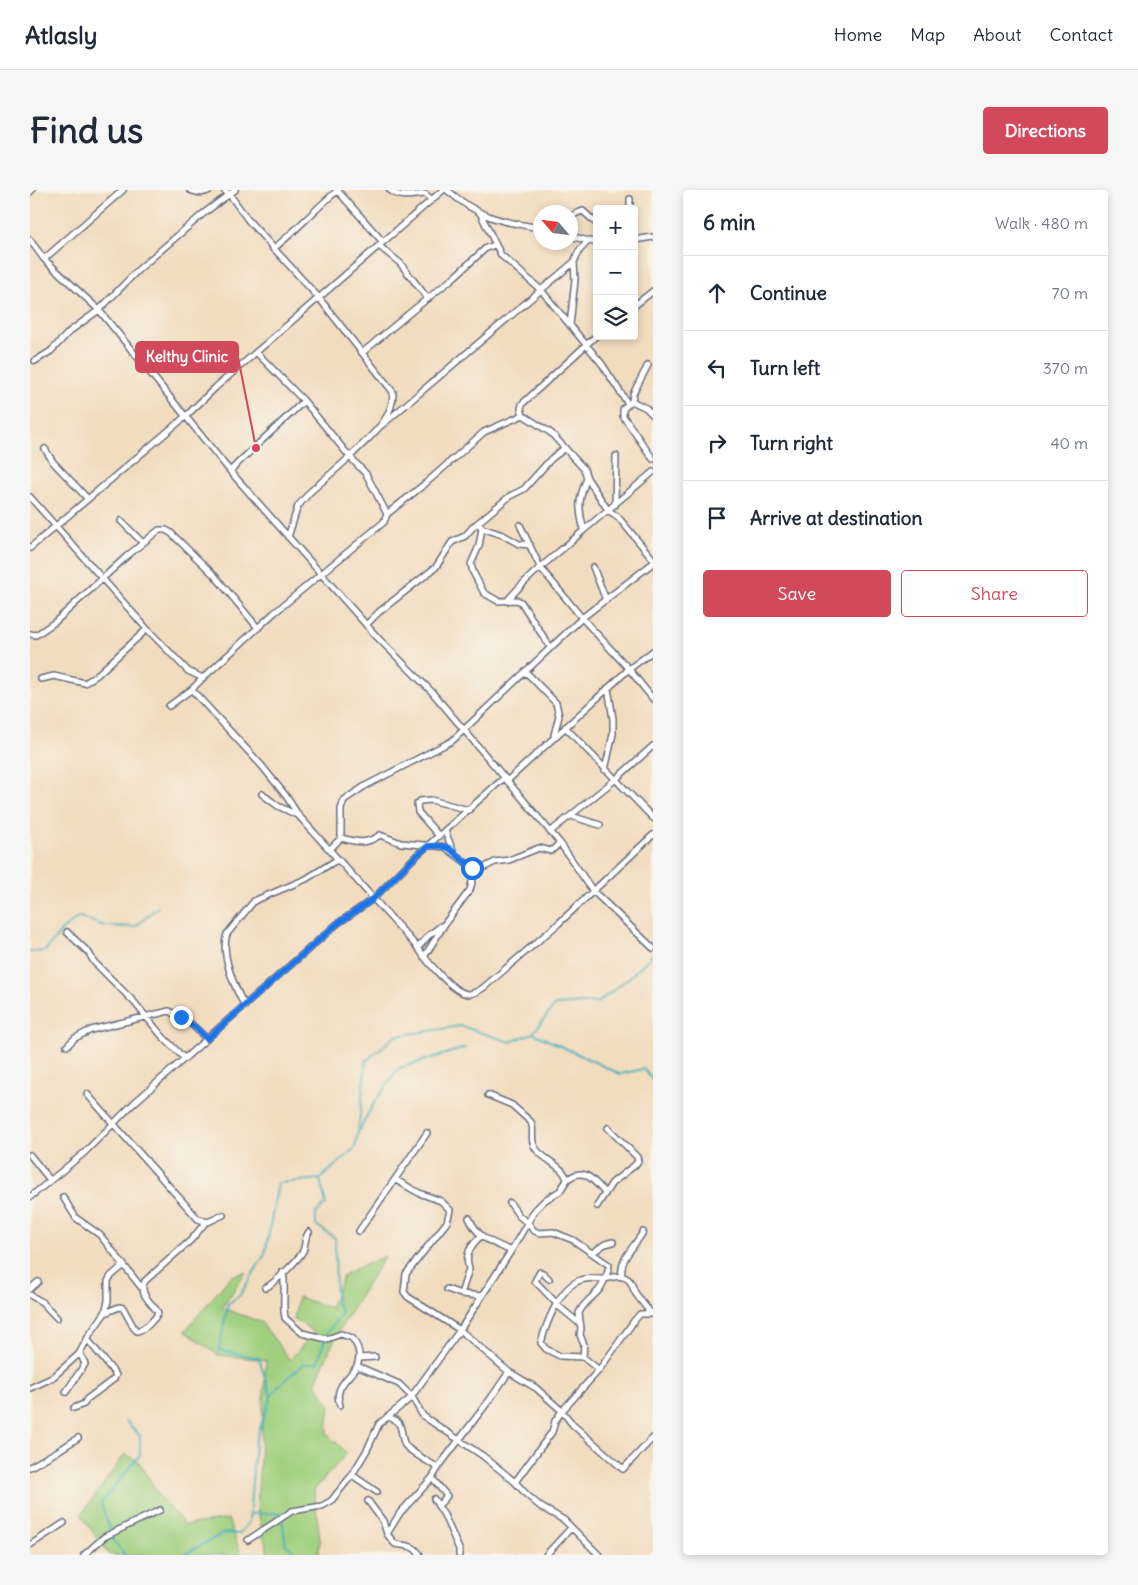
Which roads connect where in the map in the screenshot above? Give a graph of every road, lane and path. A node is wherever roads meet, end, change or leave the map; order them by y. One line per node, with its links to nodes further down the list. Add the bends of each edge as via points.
1 (123, 190): 26 (street)
2 (190, 190): 3 (street, via 200,193)
3 (210, 190)
4 (224, 190): 9 (street)
5 (235, 190): 9 (street)
6 (337, 190): 23 (street); 25 (street)
7 (390, 190): 11 (street, via 402,196 425,194)
8 (447, 190): 11 (street); 14 (street)
9 (230, 195): 25 (street); 33 (street, via 204,213 140,269)
10 (630, 199): 12 (street)
11 (432, 200): 23 (street)
12 (630, 205)
13 (578, 212): 15 (street, via 584,211)
14 (480, 213): 16 (street); 24 (street)
15 (593, 220)
16 (533, 227)
17 (653, 237): 19 (street)
18 (578, 238): 21 (street)
19 (638, 239)
20 (30, 240): 26 (street)
21 (588, 241): 22 (street); 27 (street)
22 (593, 242)
23 (381, 244): 30 (street); 31 (street)
24 (495, 245): 28 (street, via 508,263); 31 (street, via 486,248)
25 (273, 249): 30 (street)
26 (44, 259): 33 (street)
27 (574, 262): 28 (street); 34 (street)
28 (541, 290): 34 (street); 46 (street)
29 (653, 291): 32 (street)
30 (319, 298): 37 (street); 38 (street)
31 (428, 298): 38 (street)
32 (638, 303)
33 (99, 310): 39 (street); 45 (street)
34 (570, 325): 36 (street)
35 (593, 338): 36 (street)
36 (585, 344): 42 (street); 43 (street, via 522,404)
37 (256, 352): 41 (street); 45 (street)
38 (362, 353): 46 (street, via 393,392 393,403)
39 (35, 361)
40 (648, 365): 42 (street)
41 (304, 401): 50 (street); 52 (street)
42 (630, 403): 44 (street, via 646,408); 51 (street, via 623,409 623,416)
43 (523, 415): 47 (street, via 551,432); 59 (street, via 484,432)
44 (653, 415)
45 (186, 416): 52 (street); 56 (street)
46 (380, 427): 50 (street)
47 (565, 448): 54 (street, via 584,469); 63 (street)
48 (45, 449): 56 (street)
49 (616, 456): 57 (street)
50 (350, 457): 59 (street, via 366,474); 65 (street, via 298,506)
51 (653, 459)
52 (230, 472): 65 (street)
53 (653, 472): 57 (street)
54 (586, 478): 58 (street); 64 (street, via 579,510)
55 (30, 497): 62 (street)
56 (88, 499): 62 (street)
57 (615, 505): 58 (street)
58 (608, 510): 64 (street); 69 (street, via 618,517)
59 (387, 514): 73 (street, via 384,522)
60 (121, 520): 66 (street)
61 (520, 525): 67 (street)
62 (57, 526): 68 (street); 74 (street)
63 (480, 526): 67 (street, via 519,544); 76 (street, via 479,546 471,564 473,572 484,593 494,600); 78 (street, via 452,542 436,567)
64 (584, 530): 71 (street)
65 (288, 537): 73 (street)
66 (143, 543): 74 (street); 79 (street, via 159,530 171,533 215,576)
67 (530, 545): 71 (street)
68 (30, 548)
69 (653, 559)
70 (653, 563): 75 (street)
71 (540, 567): 76 (street); 77 (street)
72 (593, 567): 75 (street)
73 (321, 574): 78 (street); 79 (street)
74 (102, 579): 80 (street); 81 (street, via 54,622 36,635)
75 (606, 600): 77 (street)
76 (507, 601): 82 (street, via 523,604)
77 (582, 618): 82 (street); 84 (street)
78 (366, 626): 93 (street, via 431,691)
79 (258, 628): 86 (street)
80 (146, 629): 86 (street, via 188,671); 87 (street, via 97,676 85,683 54,676)
81 (30, 634)
82 (550, 647): 85 (street)
83 (653, 651): 84 (street)
84 (629, 669): 88 (street); 90 (street)
85 (525, 671): 93 (street); 94 (street, via 556,703 560,716)
86 (203, 678): 89 (street)
87 (41, 679)
88 (608, 688): 92 (street); 96 (street, via 613,734)
89 (192, 690): 91 (street); 101 (street, via 262,766)
90 (653, 698)
91 (168, 706)
92 (565, 727): 94 (street); 96 (street)
93 (464, 731): 98 (street); 109 (street, via 446,746 365,786 344,800)
94 (553, 738): 98 (street)
95 (653, 746): 97 (street)
96 (605, 770): 97 (street)
97 (616, 779): 102 (street); 103 (street)
98 (506, 780): 100 (street); 106 (street)
99 (262, 794): 101 (street)
100 (469, 810): 105 (street); 108 (street, via 432,800 420,801 418,812)
101 (299, 816): 112 (street)
102 (570, 816): 104 (street); 106 (street)
103 (653, 818)
104 (600, 825)
105 (445, 831): 108 (street); 113 (street)
106 (550, 832): 110 (street)
107 (653, 835): 116 (street)
108 (439, 836): 111 (street)
109 (341, 838): 111 (street, via 362,843 380,835 401,843); 112 (street)
110 (560, 843): 115 (street, via 552,851 539,848); 116 (street)
111 (428, 846): 113 (street, via 445,847); 117 (street)
112 (330, 849): 114 (street)
113 (454, 853): 115 (street)
114 (340, 861): 117 (street); 123 (street, via 254,901 227,934 228,965)
115 (475, 870): 118 (street, via 470,890)
116 (593, 891): 121 (street); 122 (street, via 477,992 467,994 458,990)
117 (373, 899): 120 (street); 123 (street, via 337,924)
118 (446, 922): 120 (street); 122 (street)
119 (67, 932): 124 (street)
120 (418, 948): 122 (street)
121 (653, 948)
122 (424, 957)
123 (245, 1006): 125 (street)
124 (145, 1016): 125 (street, via 173,1012); 126 (street, via 91,1030); 127 (street)
125 (207, 1039): 127 (street)
126 (67, 1046)
127 (184, 1058): 130 (street)
128 (87, 1094): 130 (street)
129 (488, 1095): 136 (street, via 512,1105 532,1122 533,1145 564,1172)
130 (113, 1125): 134 (street); 144 (street, via 198,1218)
131 (608, 1128): 137 (street, via 638,1159)
132 (427, 1133): 135 (street)
133 (30, 1155): 134 (street)
134 (50, 1180): 138 (street)
135 (396, 1180): 146 (street); 171 (street, via 441,1202 450,1210 447,1222 406,1274 404,1292)
136 (568, 1180): 137 (street, via 577,1174 586,1176); 145 (street, via 560,1191 545,1200)
137 (605, 1193): 141 (street)
138 (30, 1197)
139 (63, 1197): 153 (street, via 76,1218 100,1235)
140 (510, 1203): 145 (street)
141 (597, 1206)
142 (223, 1215): 144 (street)
143 (469, 1218): 149 (street)
144 (206, 1222): 159 (street)
145 (528, 1224): 151 (street); 152 (street, via 539,1233 553,1232 573,1240)
146 (358, 1231)
147 (310, 1232): 154 (street, via 296,1262)
148 (643, 1232): 155 (street, via 623,1260 620,1267)
149 (481, 1236): 151 (street); 163 (street, via 469,1251 469,1269)
150 (613, 1242): 152 (street)
151 (512, 1251): 165 (street)
152 (592, 1253): 157 (street, via 609,1265)
153 (124, 1265): 159 (street); 167 (street, via 108,1281)
154 (283, 1272): 160 (street); 176 (street, via 285,1318 302,1333 327,1339 340,1334 352,1338)
155 (622, 1277): 157 (street); 168 (street, via 631,1282)
156 (549, 1279): 166 (street, via 540,1272 534,1281)
157 (604, 1279): 166 (street, via 588,1278 574,1282); 170 (street, via 597,1293 581,1308)
158 (38, 1282): 161 (street)
159 (142, 1287): 167 (street, via 142,1292 158,1313 140,1331 135,1330 123,1308)
160 (265, 1288)
161 (30, 1289)
162 (447, 1289): 163 (street)
163 (460, 1294): 165 (street)
164 (30, 1295): 169 (street)
165 (482, 1296): 171 (street)
166 (557, 1305): 170 (street); 175 (street, via 541,1343 560,1356)
167 (105, 1313): 172 (street)
168 (652, 1315): 178 (street, via 640,1314)
169 (57, 1318)
170 (579, 1323): 175 (street)
171 (460, 1330): 179 (street); 182 (street)
172 (88, 1340): 173 (street); 184 (street, via 116,1375 84,1404)
173 (80, 1353): 180 (street, via 52,1378); 181 (street, via 85,1364)
174 (375, 1357): 176 (street)
175 (583, 1357): 178 (street)
176 (360, 1358): 177 (street)
177 (357, 1366): 182 (street, via 399,1384); 183 (street, via 337,1392)
178 (598, 1370): 185 (street)
179 (508, 1372): 185 (street, via 536,1388); 189 (street)
180 (30, 1388)
181 (66, 1392)
182 (412, 1398): 186 (street); 189 (street, via 423,1416)
183 (340, 1405)
184 (74, 1408)
185 (562, 1411): 188 (street, via 573,1425 623,1469); 194 (street, via 552,1432)
186 (388, 1417): 191 (street, via 396,1420 411,1451); 192 (street, via 378,1424)
187 (78, 1438): 190 (street)
188 (653, 1438)
189 (460, 1440): 191 (street); 194 (street)
190 (30, 1467)
191 (438, 1468): 193 (street)
192 (352, 1475): 195 (street); 203 (street, via 326,1505 298,1509)
193 (432, 1478): 198 (street, via 447,1496); 202 (street, via 400,1513)
194 (515, 1482): 201 (street, via 534,1501)
195 (377, 1492)
196 (434, 1499): 198 (street)
197 (368, 1501): 202 (street, via 383,1521)
198 (438, 1506): 207 (street)
199 (160, 1510): 205 (street, via 108,1535)
200 (64, 1523): 204 (street)
201 (571, 1528): 208 (street); 209 (street)
202 (387, 1534): 206 (street, via 395,1544 412,1547)
203 (248, 1540)
204 (30, 1545)
205 (84, 1555)
206 (420, 1555)
207 (459, 1555)
208 (546, 1555)
209 (599, 1555)

